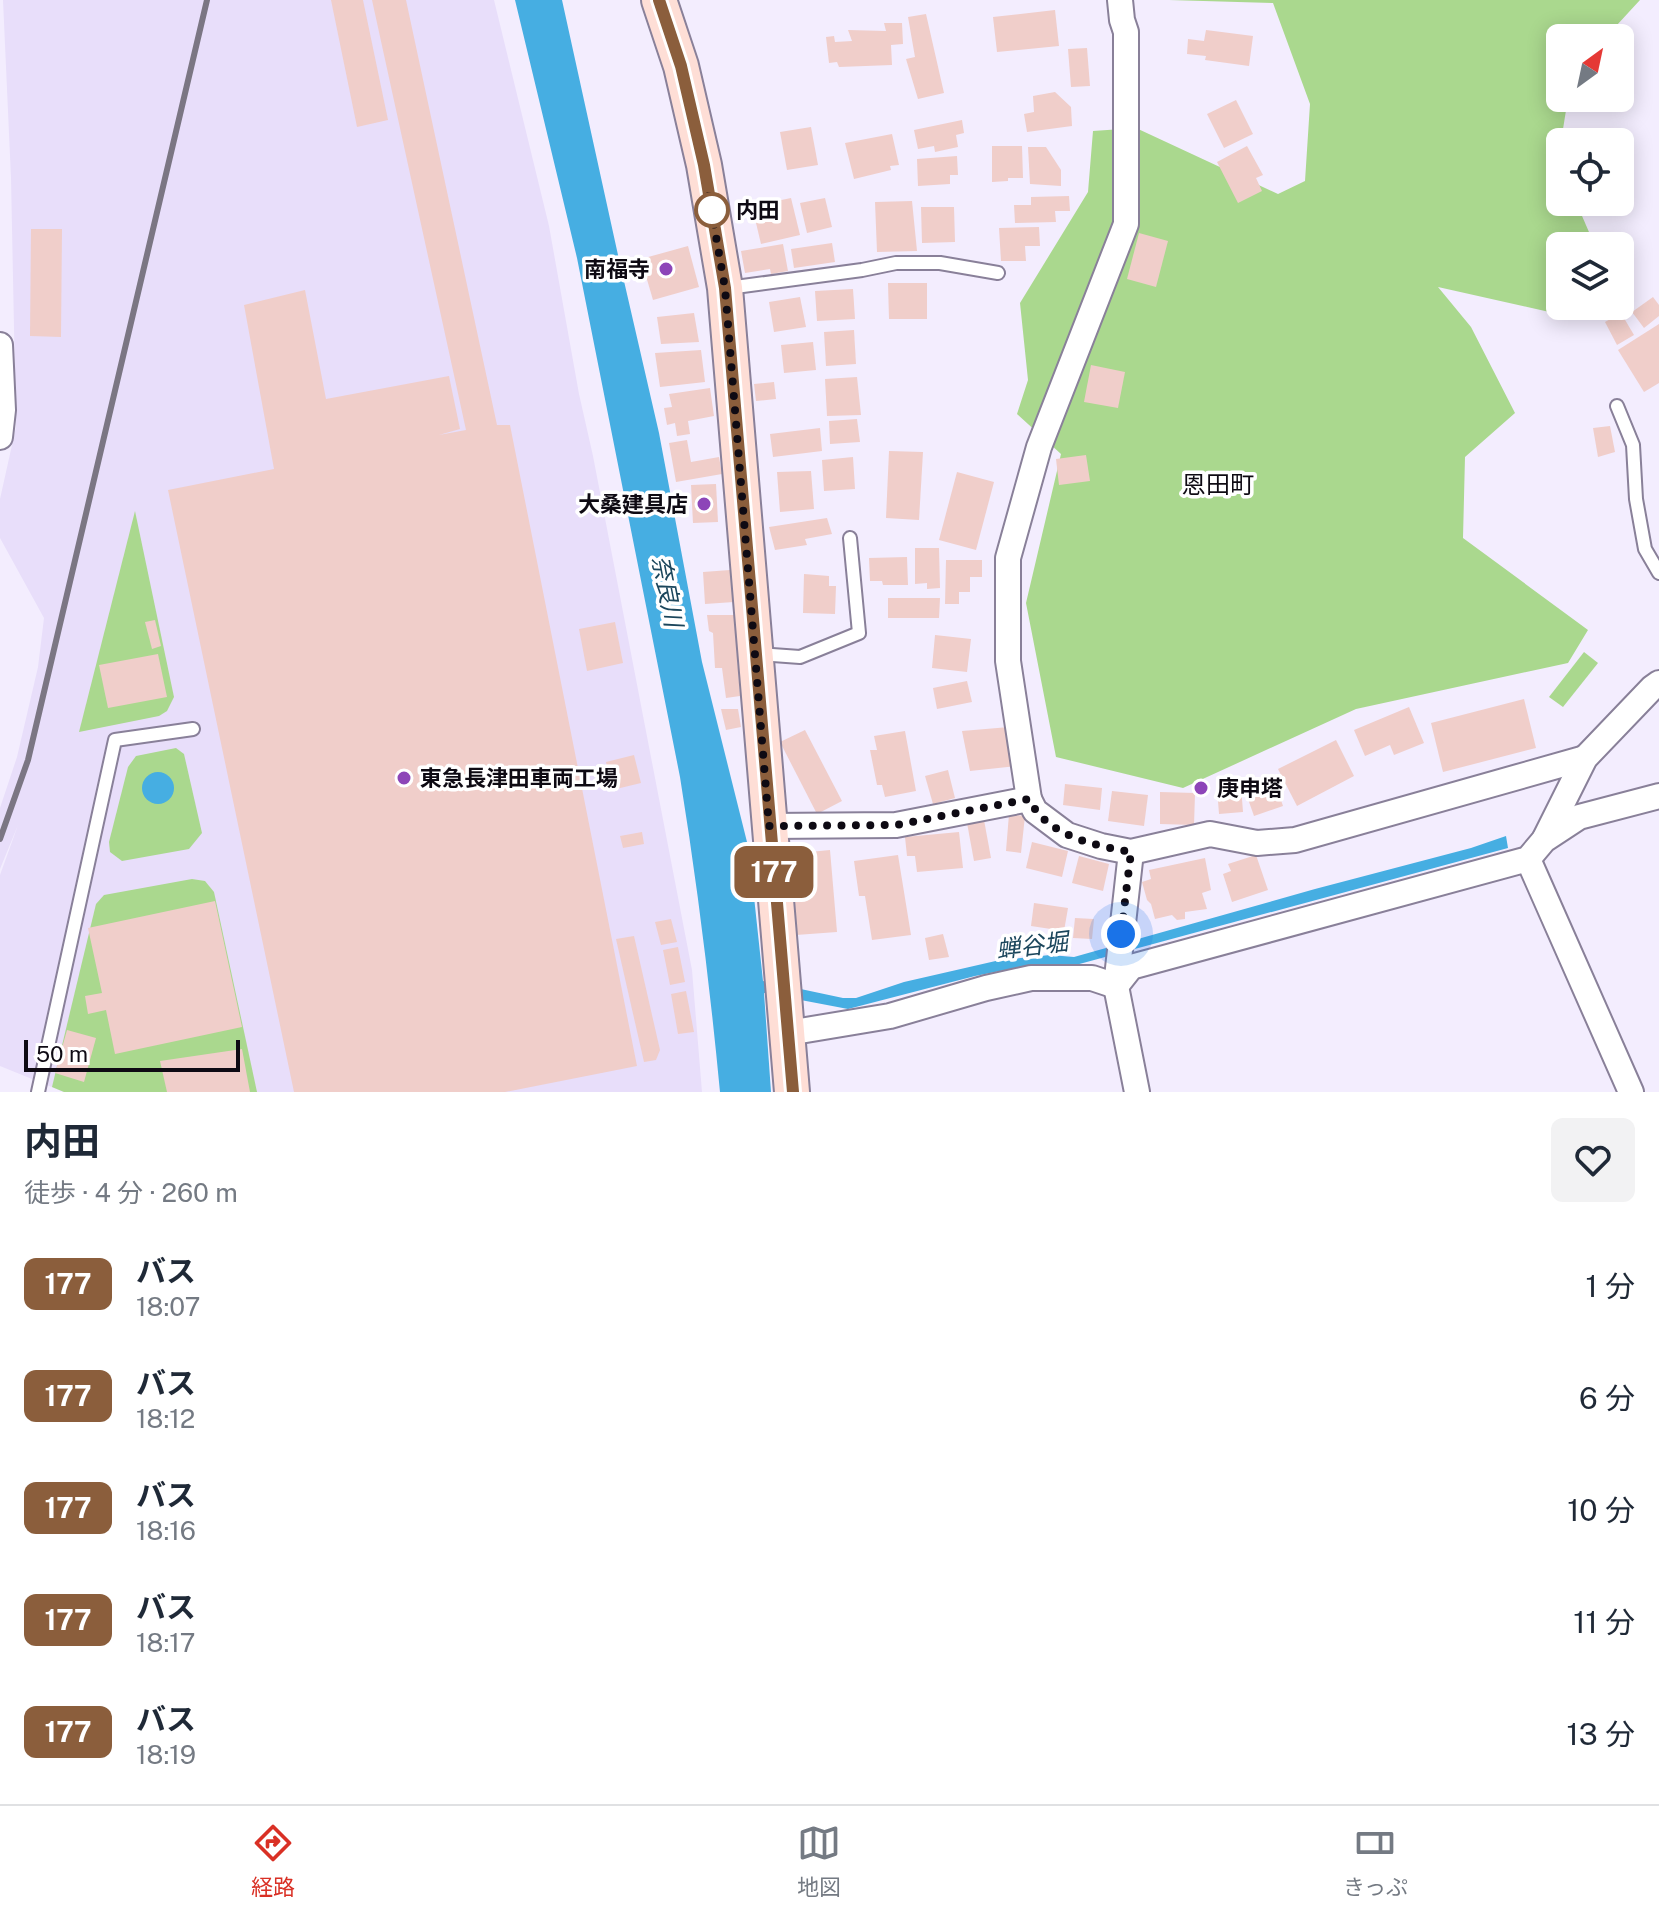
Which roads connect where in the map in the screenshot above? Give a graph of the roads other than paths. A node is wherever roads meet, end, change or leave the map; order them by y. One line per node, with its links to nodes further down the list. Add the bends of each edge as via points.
1 (659, 0): 4 (main road, via 701,151)
2 (1120, 0): 15 (street, via 1126,32 1126,224 1039,447 1008,558 1008,661)
3 (998, 273): 4 (lane, via 940,263 896,263)
4 (725, 288): 10 (main road)
5 (0, 345): 7 (street)
6 (1617, 406): 9 (lane, via 1633,445 1645,549)
7 (0, 437)
8 (850, 538): 10 (lane, via 859,633 800,657)
9 (1659, 573)
10 (755, 654): 16 (main road)
11 (1657, 681): 13 (street)
12 (193, 729): 21 (lane, via 115,740)
13 (1585, 758): 17 (street); 18 (street, via 1295,840 1257,843 1210,834)
14 (1659, 796): 17 (street, via 1579,817)
15 (1029, 799): 16 (street, via 896,825); 18 (street, via 1035,811 1067,835)
16 (769, 826): 20 (main road)
17 (1536, 849): 19 (street, via 1131,967); 24 (street)
18 (1131, 852): 19 (street)
19 (1116, 986): 20 (street, via 1092,978 1031,978 890,1016); 23 (street)
20 (787, 1024): 22 (main road)
21 (38, 1092)
22 (792, 1092)
23 (1137, 1092)
24 (1631, 1092)

